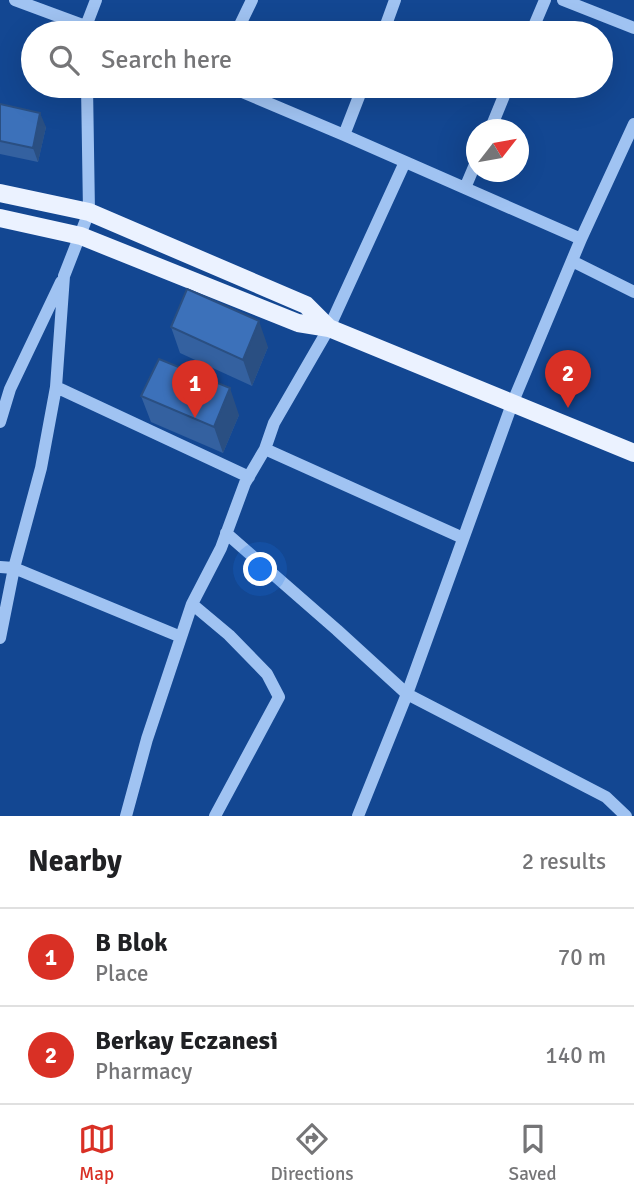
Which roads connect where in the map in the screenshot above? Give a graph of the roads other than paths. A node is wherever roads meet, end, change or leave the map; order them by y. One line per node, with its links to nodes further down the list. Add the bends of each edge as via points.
1 (15, 0): 7 (street)
2 (96, 0): 8 (street)
3 (252, 0): 9 (street)
4 (395, 0): 10 (street)
5 (545, 0): 11 (street)
6 (564, 0): 12 (street)
7 (66, 21)
8 (89, 21)
9 (242, 21)
10 (387, 21)
11 (536, 21)
12 (634, 28)
13 (87, 98): 24 (street)
14 (256, 98): 19 (street)
15 (358, 98): 19 (street)
16 (504, 98): 17 (street)
17 (495, 119)
18 (634, 124): 27 (street)
19 (344, 135): 20 (street)
20 (405, 162): 22 (street); 31 (street)
21 (468, 182): 22 (street)
22 (465, 188): 27 (street)
23 (0, 193): 24 (main road)
24 (89, 212): 26 (street); 31 (main road, via 306,305)
25 (0, 218): 26 (main road)
26 (81, 236): 29 (street); 31 (main road, via 298,323)
27 (581, 239): 28 (street)
28 (572, 261): 30 (street); 33 (street)
29 (64, 276): 32 (street); 34 (street, via 10,389)
30 (634, 292)
31 (328, 328): 33 (main road); 35 (street, via 274,423)
32 (56, 387): 37 (street); 41 (street, via 41,468)
33 (512, 404): 36 (main road); 39 (street)
34 (0, 422)
35 (265, 449): 37 (street); 39 (street)
36 (634, 453)
37 (249, 477): 38 (street)
38 (226, 533): 42 (street); 45 (street)
39 (463, 538): 45 (street)
40 (0, 567): 41 (street)
41 (14, 568): 43 (street); 44 (street)
42 (192, 604): 44 (street); 47 (street, via 267,674 279,697)
43 (0, 638)
44 (181, 638): 46 (street)
45 (407, 694): 48 (street); 49 (street, via 606,797)
46 (126, 816)
47 (215, 816)
48 (358, 816)
49 (626, 816)

